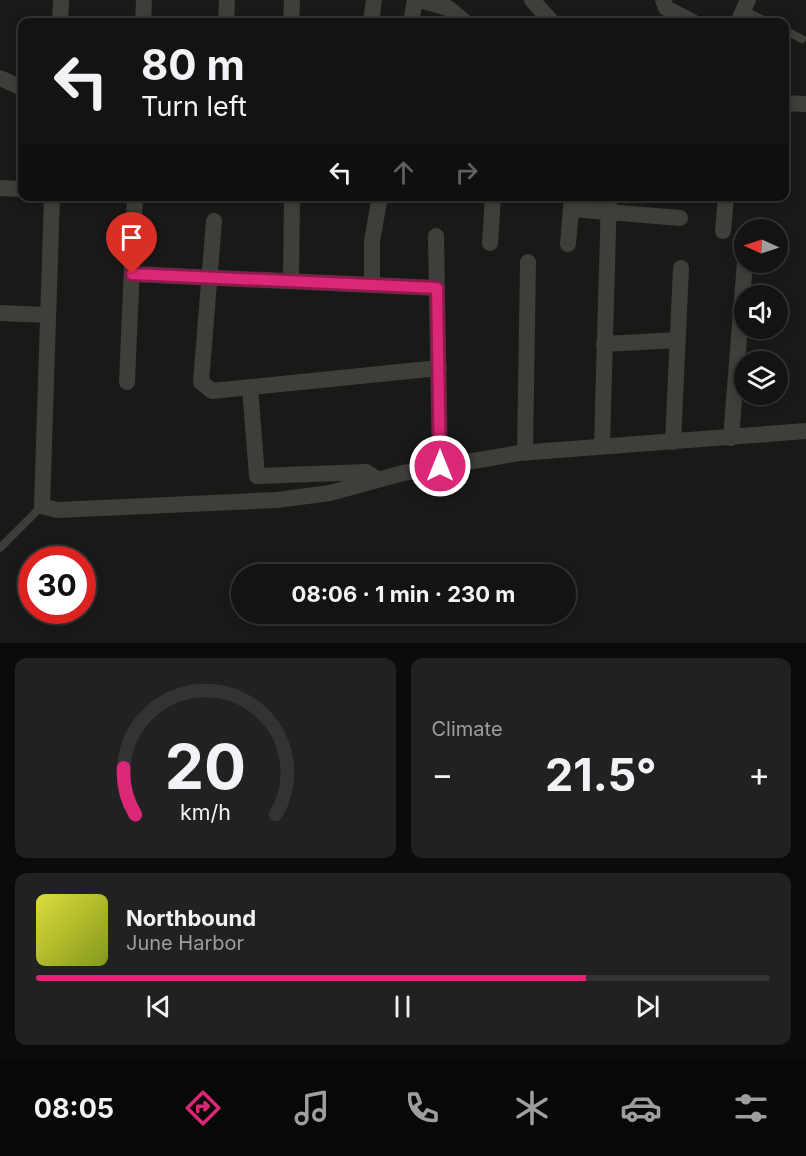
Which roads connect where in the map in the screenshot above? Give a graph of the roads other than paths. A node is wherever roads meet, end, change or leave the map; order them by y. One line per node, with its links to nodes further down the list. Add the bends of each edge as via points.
1 (61, 0): 10 (street)
2 (144, 0): 11 (street)
3 (227, 0): 12 (street)
4 (292, 0): 13 (street)
5 (374, 0): 14 (street)
6 (418, 0): 15 (street); 16 (street, via 448,8)
7 (532, 0): 17 (street)
8 (663, 0): 18 (street, via 666,8)
9 (743, 11): 19 (lane)
10 (60, 18)
11 (143, 18)
12 (226, 18)
13 (291, 18)
14 (372, 18)
15 (412, 18)
16 (460, 18)
17 (545, 18)
18 (685, 18)
19 (759, 18)
20 (789, 32): 21 (lane)
21 (802, 39)
22 (0, 78): 23 (street)
23 (18, 86)
24 (789, 103): 25 (street)
25 (806, 104)
26 (0, 188): 27 (street)
27 (18, 189)
28 (52, 201): 51 (street)
29 (135, 201): 45 (street)
30 (292, 201): 47 (street)
31 (379, 201): 48 (street, via 372,241)
32 (493, 201): 40 (street)
33 (726, 201): 38 (street)
34 (571, 203): 35 (street); 41 (street)
35 (608, 204): 36 (street); 53 (street)
36 (680, 218)
37 (214, 221): 46 (street)
38 (723, 231)
39 (436, 236): 49 (street)
40 (490, 243)
41 (568, 244)
42 (528, 262): 61 (street)
43 (681, 268): 52 (street)
44 (744, 273): 58 (street)
45 (132, 274): 46 (street); 55 (street)
46 (209, 278): 47 (street); 56 (street, via 201,382 212,391)
47 (291, 281): 48 (street)
48 (372, 285): 49 (street)
49 (437, 288): 54 (street)
50 (0, 313): 51 (street)
51 (48, 315): 64 (street)
52 (678, 340): 53 (street); 59 (street)
53 (604, 344): 60 (street)
54 (439, 368): 56 (street); 62 (street)
55 (127, 382)
56 (250, 388): 63 (street, via 257,476 366,472)
57 (806, 431): 58 (street)
58 (731, 438): 59 (street)
59 (673, 442): 60 (street)
60 (602, 446): 61 (street)
61 (525, 453): 62 (street)
62 (440, 466): 63 (street)
63 (377, 479): 64 (street, via 330,493 277,500 57,510)
64 (42, 506): 65 (lane)
65 (0, 548)

